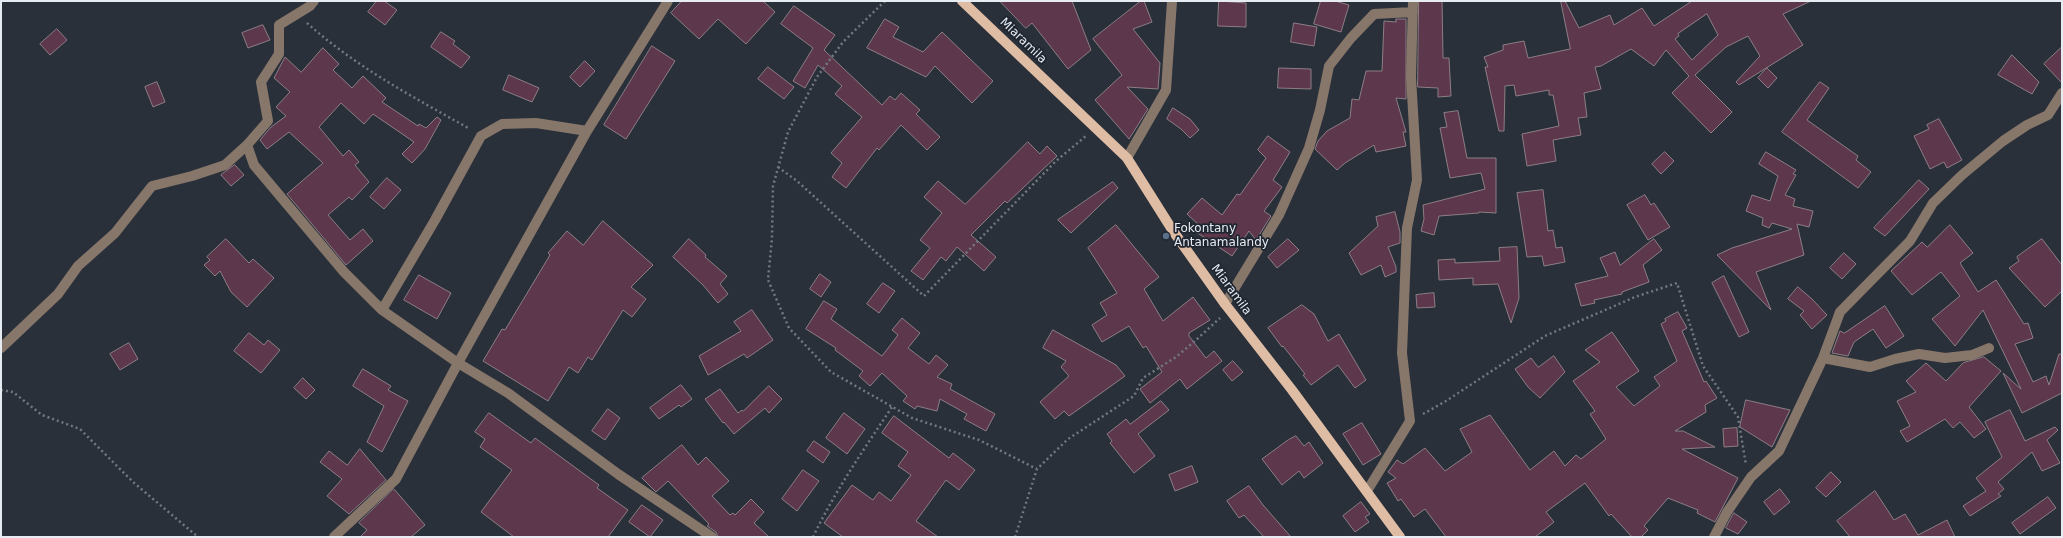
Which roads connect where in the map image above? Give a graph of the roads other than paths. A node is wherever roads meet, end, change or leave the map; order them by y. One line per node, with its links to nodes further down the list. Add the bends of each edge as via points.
1 (314, 1): 9 (street, via 279,25 279,54 261,82 268,121)
2 (668, 1): 8 (street)
3 (962, 1): 10 (main road, Miaramila)
4 (1172, 1): 10 (street, via 1166,90)
5 (1413, 1): 6 (street)
6 (1413, 12): 11 (street, via 1374,14 1329,66 1309,148 1279,216); 17 (street, via 1411,77 1417,180 1408,228 1402,353 1410,421)
7 (2062, 93): 15 (street, via 2048,115 2003,141 1962,174 1933,203 1910,241 1840,312)
8 (586, 131): 12 (street, via 536,123 502,124 481,136); 16 (street)
9 (248, 145): 12 (street, via 254,165 292,212 344,272); 13 (street, via 225,165 152,186 115,233 78,266 58,294)
10 (1127, 158): 11 (main road, Miaramila, via 1173,231)
11 (1227, 307): 17 (main road, Miaramila)
12 (382, 310): 16 (street)
13 (1, 348)
14 (1989, 348): 15 (street, via 1972,355 1945,358 1919,354 1870,367)
15 (1823, 358): 21 (street, via 1779,451 1748,481)
16 (458, 363): 18 (street, via 396,479); 19 (street, via 508,393 618,474)
17 (1367, 491): 20 (main road, Miaramila)
18 (334, 537)
19 (712, 537)
20 (1400, 537)
21 (1714, 537)

